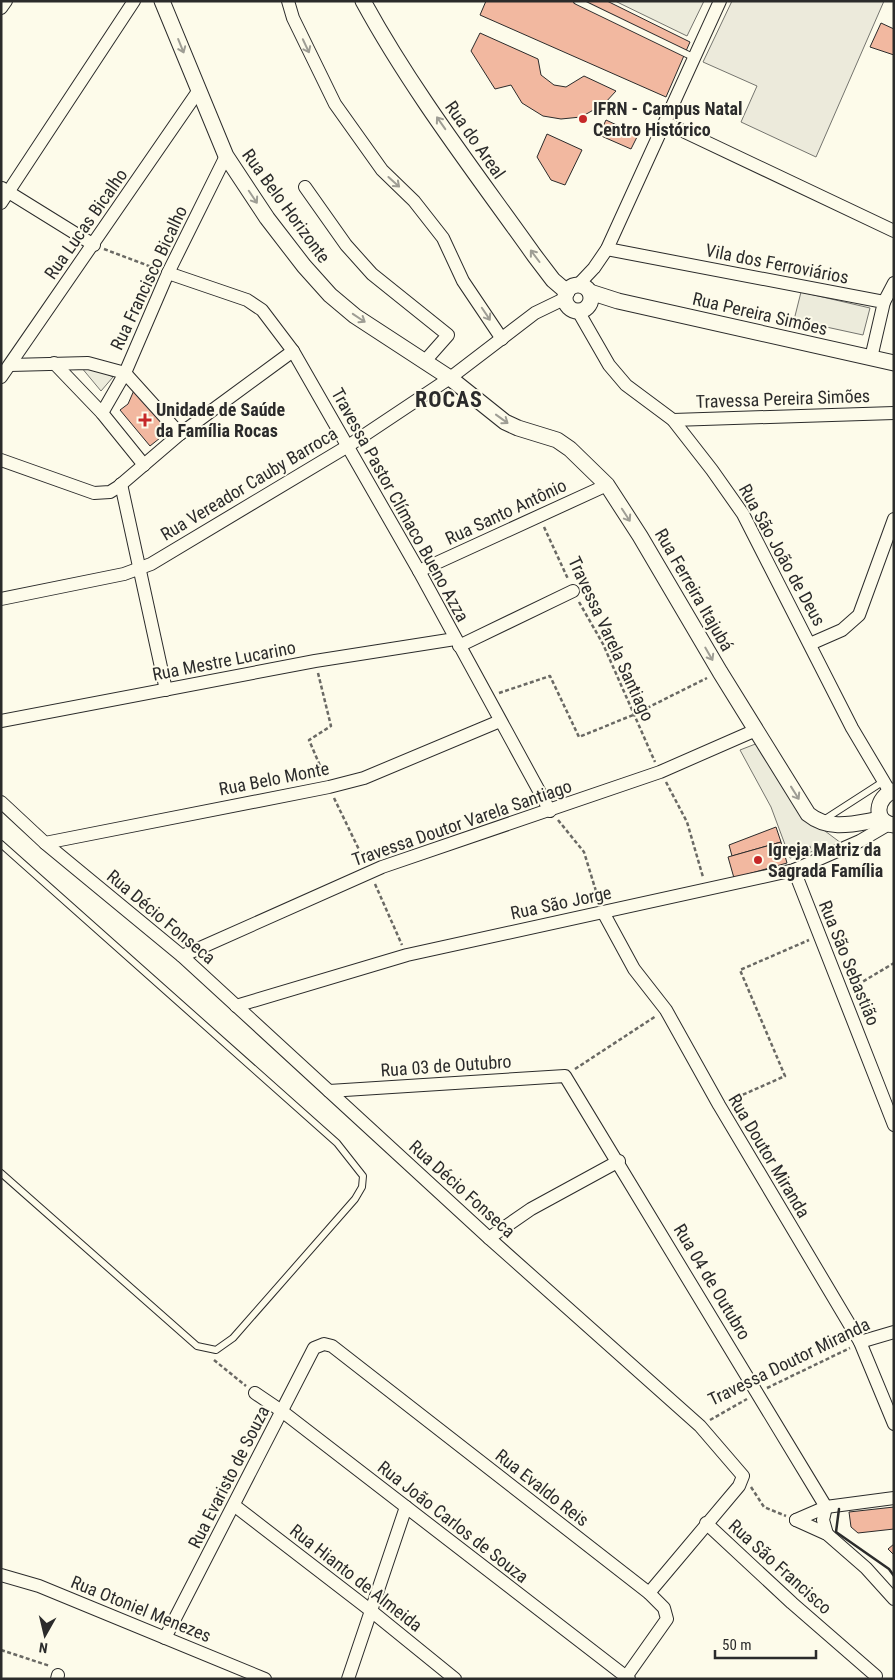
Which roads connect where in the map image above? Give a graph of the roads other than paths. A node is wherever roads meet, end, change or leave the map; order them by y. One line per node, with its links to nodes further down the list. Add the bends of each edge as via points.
1 (6, 1): 8 (street)
2 (134, 1): 14 (street)
3 (162, 1): 10 (street, Rua Belo Horizonte, one-way to 10)
4 (288, 1): 23 (street, one-way to 23, via 293,18 335,104 382,170 414,201 443,238 463,281)
5 (363, 1): 21 (street, Rua do Areal, one-way to 5, via 553,280 534,255 425,101)
6 (577, 1): 9 (lane)
7 (720, 1): 9 (street)
8 (1, 8)
9 (695, 58): 11 (street)
10 (199, 90): 12 (street, Rua Belo Horizonte); 17 (street, Rua Lucas Bicalho)
11 (666, 123): 16 (street); 18 (street)
12 (226, 156): 19 (street, Rua Francisco Bicalho); 26 (street, Rua Belo Horizonte, one-way to 26, via 267,218 330,295 355,316)
13 (305, 187): 26 (street, via 346,245 372,274 448,335)
14 (5, 190): 15 (street); 17 (street)
15 (1, 203)
16 (894, 231)
17 (94, 245): 29 (street, Rua Lucas Bicalho)
18 (604, 254): 21 (street); 22 (street, Vila dos Ferroviários)
19 (168, 273): 24 (street, Travessa Pastor Clímaco Bueno Azza, via 246,300 262,310); 30 (street, Rua Francisco Bicalho)
20 (894, 282): 22 (street)
21 (579, 296): 23 (street, Rua Vereador Cauby Barroca, via 535,313); 25 (street, Rua Pereira Simões, via 618,300); 35 (street, Rua São João de Deus, via 609,365 626,385)
22 (884, 302): 25 (street)
23 (502, 339): 32 (street, Rua Vereador Cauby Barroca)
24 (293, 351): 36 (street); 37 (street, Travessa Pastor Clímaco Bueno Azza)
25 (870, 358): 28 (street, Rua Pereira Simões)
26 (424, 361): 32 (street, Rua Belo Horizonte)
27 (54, 363): 29 (street); 30 (street, via 88,363); 33 (street)
28 (894, 363)
29 (10, 365): 31 (street, Rua Lucas Bicalho)
30 (125, 373): 33 (street, Rua Francisco Bicalho); 36 (street)
31 (1, 377)
32 (450, 378): 37 (street, Rua Vereador Cauby Barroca); 40 (street, Rua Ferreira Itajubá, one-way to 40, via 505,422 557,440)
33 (102, 413): 39 (street)
34 (894, 413): 35 (street, Travessa Pereira Simões)
35 (673, 420): 48 (street, Rua São João de Deus, via 743,514)
36 (180, 434): 39 (street)
37 (348, 446): 43 (street, Rua Vereador Cauby Barroca); 44 (street, Travessa Pastor Clímaco Bueno Azza)
38 (1, 460): 41 (street, via 94,493 110,492)
39 (144, 465): 41 (street)
40 (607, 484): 44 (street, Rua Santo Antônio); 52 (street, Rua Ferreira Itajubá, one-way to 52)
41 (119, 485): 43 (street)
42 (894, 519): 48 (street, via 859,615 842,630)
43 (141, 568): 46 (street, Rua Vereador Cauby Barroca); 49 (street)
44 (419, 571): 47 (street, Travessa Pastor Clímaco Bueno Azza)
45 (573, 591): 47 (street, Rua Mestre Lucarino)
46 (1, 599)
47 (457, 642): 49 (street, Rua Mestre Lucarino, via 315,661); 50 (street, Travessa Pastor Clímaco Bueno Azza)
48 (810, 644): 53 (street, Rua São João de Deus, via 852,728)
49 (166, 690): 51 (street, Rua Mestre Lucarino)
50 (500, 721): 55 (street, Travessa Pastor Clímaco Bueno Azza); 58 (street, Rua Belo Monte, via 364,778)
51 (1, 722)
52 (756, 730): 55 (street, Travessa Doutor Varela Santiago, via 660,772); 56 (street, Rua Ferreira Itajubá, one-way to 56, via 808,814)
53 (891, 789): 56 (lane); 57 (street, via 879,801 878,810)
54 (1, 802): 58 (street, Rua Décio Fonseca)
55 (550, 810): 62 (street, Travessa Doutor Varela Santiago, via 370,872)
56 (820, 822): 57 (street, via 833,826)
57 (888, 823): 60 (street, Rua São Jorge, via 844,848)
58 (45, 843): 62 (street, Rua Décio Fonseca)
59 (1, 844): 68 (lane, via 337,1143 363,1176 362,1187 355,1199 233,1338 216,1350 197,1346)
60 (794, 870): 61 (street, Rua São Jorge); 66 (street, Rua São Sebastião)
61 (603, 912): 63 (street, Rua São Jorge, via 407,955); 71 (street, Rua Doutor Miranda, via 634,969 666,1010 718,1105)
62 (182, 956): 63 (street, Rua Décio Fonseca)
63 (236, 1006): 65 (street, Rua Décio Fonseca)
64 (565, 1076): 65 (street, Rua 03 de Outubro); 67 (street, Rua 04 de Outubro)
65 (329, 1091): 69 (street, Rua Décio Fonseca)
66 (894, 1125)
67 (619, 1162): 69 (street, via 531,1210); 78 (street, Rua 04 de Outubro)
68 (1, 1173)
69 (490, 1238): 80 (street, Rua Décio Fonseca, via 700,1426 743,1476 739,1486)
70 (894, 1332): 71 (street, Travessa Doutor Miranda)
71 (860, 1342): 75 (street, Rua Doutor Miranda)
72 (332, 1346): 74 (street, Rua Evaristo de Souza, via 324,1344 314,1348); 83 (street, Rua Evaldo Reis)
73 (255, 1393): 74 (street, Rua João Carlos de Souza)
74 (283, 1412): 77 (street, Rua Evaristo de Souza); 79 (street, Rua João Carlos de Souza)
75 (894, 1424)
76 (894, 1498): 78 (street)
77 (235, 1506): 85 (street, Rua Hianto de Almeida); 86 (street, Rua Evaristo de Souza)
78 (826, 1507): 81 (street); 81 (street, via 796,1520)
79 (406, 1508): 85 (street); 88 (street, Rua João Carlos de Souza)
80 (706, 1523): 83 (street); 87 (street, Rua São Francisco)
81 (827, 1534): 84 (street, via 866,1568)
82 (1, 1575): 86 (street, Rua Otoniel Menezes, via 39,1586)
83 (649, 1593): 88 (street, Rua Evaldo Reis, via 664,1608 667,1619)
84 (894, 1599)
85 (370, 1610): 90 (street); 91 (street, Rua Hianto de Almeida)
86 (165, 1638): 89 (street, Rua Otoniel Menezes)
87 (876, 1676)
88 (627, 1678)
89 (265, 1679)
90 (348, 1679)
91 (455, 1679)

